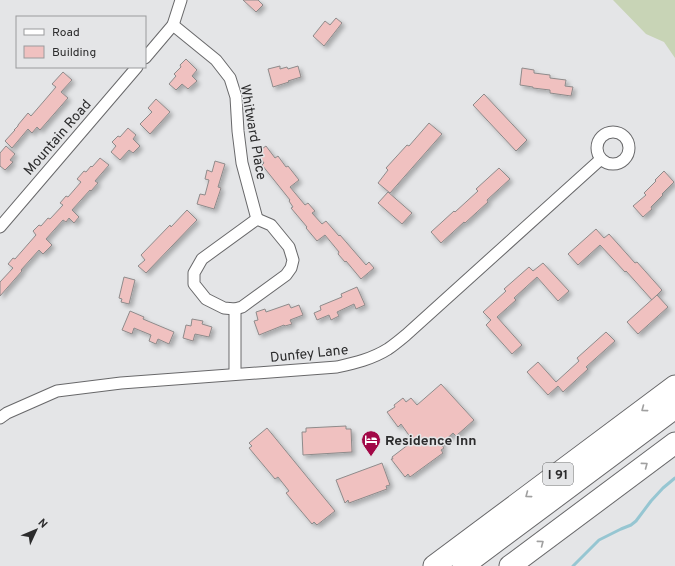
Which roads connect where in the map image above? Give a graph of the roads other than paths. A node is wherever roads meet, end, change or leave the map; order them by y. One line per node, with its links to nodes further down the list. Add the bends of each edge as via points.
1 (181, 0): 2 (street)
2 (173, 25): 3 (street); 6 (street, Whitward Place, via 216,60 230,78 236,97 242,163)
3 (146, 57)
4 (136, 68): 7 (street, Mountain Road)
5 (601, 159): 9 (street, Dunfey Lane, via 388,349 362,361 337,367)
6 (257, 219): 8 (street, via 271,225 289,247 293,260 286,276 242,307); 8 (street, via 202,259 194,273 194,284 206,299 224,308)
7 (0, 227)
8 (235, 309): 9 (street)
9 (235, 374): 12 (street, Dunfey Lane, via 57,391)
10 (675, 386): 15 (highway, I 91, one-way to 15)
11 (675, 408): 16 (highway)
12 (0, 418)
13 (675, 420): 17 (highway)
14 (675, 443): 18 (highway, one-way to 14)
15 (433, 564)
16 (463, 566)
17 (480, 566)
18 (510, 566)

